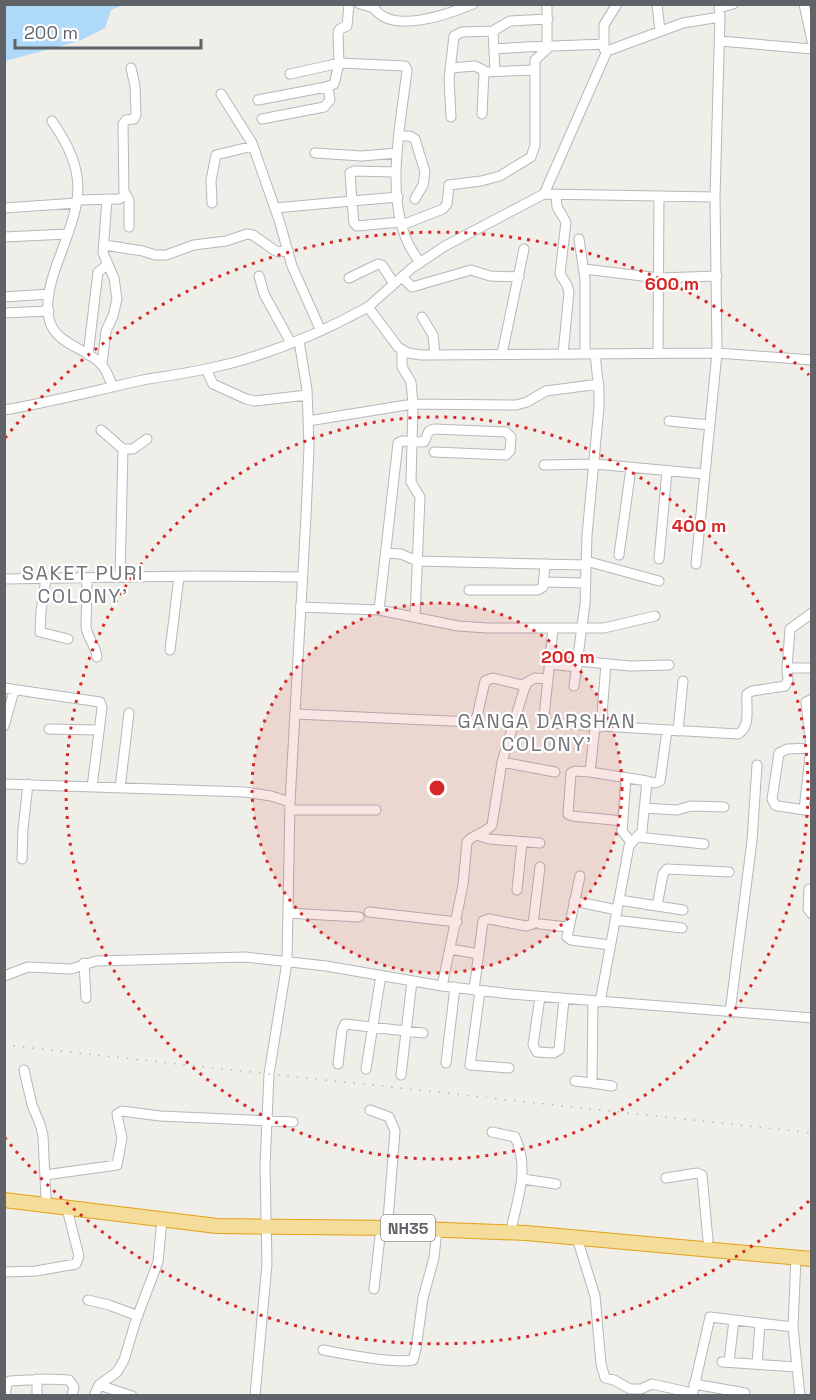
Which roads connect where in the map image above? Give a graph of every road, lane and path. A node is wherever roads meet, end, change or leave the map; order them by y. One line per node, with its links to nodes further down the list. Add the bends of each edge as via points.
1 (350, 4): 20 (street, via 347,26 338,32)
2 (360, 4): 9 (street)
3 (473, 4): 9 (street, via 439,17 413,20 385,19)
4 (547, 4): 11 (street)
5 (617, 4): 18 (street, via 604,25)
6 (657, 4): 13 (street)
7 (733, 4): 10 (street)
8 (805, 5): 15 (street)
9 (374, 6)
10 (719, 10): 13 (street); 14 (street)
11 (548, 19): 12 (street, via 510,21); 16 (street)
12 (493, 31): 17 (street); 22 (street, via 454,36)
13 (660, 31): 18 (street)
14 (720, 41): 19 (street); 43 (street)
15 (812, 41)
16 (548, 45): 17 (street); 18 (street); 23 (street, via 546,52 535,60)
17 (494, 49): 24 (street)
18 (604, 49): 39 (street)
19 (812, 49)
20 (339, 64): 25 (street); 26 (street, via 334,84); 33 (street, via 405,66)
21 (131, 68): 38 (street, via 136,115 123,124)
22 (450, 68): 24 (street, via 475,66); 30 (street)
23 (534, 70): 24 (street); 51 (street, via 535,145 531,158 500,176 449,186 443,209)
24 (490, 71): 29 (street, via 483,75)
25 (290, 74)
26 (328, 87): 28 (street); 31 (street, via 330,100 324,107)
27 (221, 94): 34 (street)
28 (258, 100)
29 (482, 114)
30 (451, 117)
31 (261, 119)
32 (52, 121): 46 (street, via 69,146 77,180)
33 (399, 136): 36 (street); 45 (street, via 415,139 425,172)
34 (253, 146): 48 (street, via 216,156); 50 (street)
35 (315, 153): 36 (street)
36 (397, 153): 37 (street)
37 (395, 172): 42 (street); 47 (street, via 350,173)
38 (125, 193): 44 (street, via 122,198); 52 (street, via 129,200)
39 (544, 194): 40 (street); 59 (street)
40 (556, 195): 41 (street); 81 (street, via 557,207 566,222 560,274 569,292)
41 (659, 196): 43 (street); 67 (street)
42 (398, 197): 47 (street); 51 (street)
43 (715, 197): 63 (street)
44 (107, 199): 46 (street); 56 (street)
45 (415, 199)
46 (77, 201): 49 (street); 53 (street)
47 (352, 201): 50 (street); 51 (street, via 357,226)
48 (212, 202)
49 (4, 208)
50 (275, 208): 58 (street)
51 (401, 223): 59 (street)
52 (129, 227)
53 (68, 234): 54 (street); 69 (street)
54 (4, 237)
55 (579, 239): 61 (street)
56 (104, 245): 58 (street, via 166,255 247,234 279,252); 60 (street)
57 (524, 249): 66 (street)
58 (288, 250): 75 (street)
59 (420, 263): 64 (street)
60 (107, 265): 84 (street, via 98,272); 87 (street, via 117,299 106,331)
61 (584, 269): 67 (street); 82 (street)
62 (259, 276): 76 (street, via 264,294)
63 (717, 276): 67 (street); 79 (street)
64 (402, 277): 66 (street, via 412,287 471,270 486,276); 68 (street)
65 (349, 278): 68 (street, via 378,264)
66 (519, 278): 80 (street)
67 (659, 278): 78 (street)
68 (394, 284): 71 (street)
69 (49, 294): 70 (street); 72 (street)
70 (4, 297)
71 (368, 307): 75 (street); 77 (street)
72 (49, 311): 73 (street); 84 (street, via 52,327 60,337)
73 (4, 313)
74 (422, 317): 85 (street, via 433,335)
75 (321, 331): 76 (street)
76 (295, 342): 88 (street); 91 (street)
77 (402, 350): 85 (street); 92 (street, via 402,367 411,382)
78 (658, 353): 79 (street); 83 (street)
79 (717, 353): 86 (street); 96 (street)
80 (502, 354): 81 (street); 85 (street)
81 (563, 354): 82 (street)
82 (585, 354): 83 (street)
83 (595, 354): 89 (street)
84 (88, 355): 87 (street)
85 (435, 355)
86 (812, 360)
87 (102, 364): 90 (street)
88 (206, 369): 90 (street); 91 (street, via 213,384 246,399 266,401)
89 (599, 384): 92 (street, via 546,391 516,405); 102 (street)
90 (113, 387): 93 (street)
91 (308, 395): 94 (street)
92 (413, 404): 94 (street); 99 (street)
93 (4, 410)
94 (308, 421): 116 (street)
95 (669, 421): 96 (street)
96 (710, 425): 106 (street)
97 (101, 430): 100 (street)
98 (147, 439): 100 (street, via 133,449)
99 (412, 442): 101 (street, via 424,442 434,429 506,432 511,436 506,455); 107 (street, via 402,441 397,447); 110 (street, via 411,482 420,497)
100 (123, 449): 114 (street)
101 (434, 452)
102 (595, 464): 103 (street); 104 (street); 111 (street)
103 (544, 465)
104 (631, 468): 105 (street); 108 (street)
105 (667, 471): 106 (street); 109 (street)
106 (705, 474): 113 (street)
107 (386, 553): 110 (street); 125 (street)
108 (619, 555)
109 (659, 559)
110 (417, 561): 112 (street); 128 (street)
111 (586, 563): 112 (street); 120 (street); 122 (street)
112 (545, 564): 121 (street)
113 (696, 564)
114 (120, 577): 115 (street); 117 (street)
115 (179, 577): 116 (street); 132 (street)
116 (302, 577): 124 (street)
117 (87, 578): 119 (street); 133 (street, via 86,627)
118 (4, 579): 119 (street)
119 (46, 579): 131 (street, via 40,632)
120 (659, 581)
121 (544, 582): 122 (street); 123 (street, via 538,590)
122 (586, 583): 130 (street)
123 (469, 590)
124 (300, 607): 125 (street); 147 (street)
125 (379, 610): 128 (street)
126 (812, 613): 138 (street, via 790,629)
127 (655, 616): 130 (street, via 611,628)
128 (415, 617): 129 (street, via 474,627)
129 (553, 628): 130 (street); 134 (street)
130 (582, 628): 135 (street)
131 (68, 639)
132 (170, 650)
133 (96, 657)
134 (549, 664): 135 (street); 140 (street)
135 (577, 664): 136 (street); 143 (street)
136 (606, 664): 137 (street); 149 (street)
137 (669, 665)
138 (787, 668): 139 (street); 153 (street, via 785,686 747,694 746,725 741,733)
139 (812, 668)
140 (548, 679): 142 (street, via 532,679); 149 (street, via 544,719 549,723)
141 (682, 681): 153 (street)
142 (526, 686): 147 (street, via 493,678 485,681 477,717 472,722); 155 (street)
143 (574, 686)
144 (9, 690): 148 (street); 151 (street, via 100,702)
145 (812, 699): 154 (street, via 806,702)
146 (129, 713): 164 (street)
147 (295, 714): 165 (street)
148 (4, 726)
149 (598, 727): 152 (street); 157 (street)
150 (48, 729): 151 (street)
151 (98, 730): 163 (street)
152 (667, 731): 153 (street); 160 (street, via 660,781)
153 (678, 731)
154 (811, 748): 169 (street); 169 (street, via 782,750 777,756 772,799 775,805)
155 (502, 762): 158 (street); 171 (street, via 492,825)
156 (757, 765): 209 (street, via 752,841)
157 (590, 771): 159 (street); 170 (street, via 571,773 568,814)
158 (555, 772)
159 (626, 778): 160 (street); 170 (street)
160 (647, 781): 167 (street)
161 (4, 784): 162 (street)
162 (28, 784): 163 (street); 176 (street)
163 (92, 786): 164 (street)
164 (120, 788): 165 (street, via 245,792 271,796)
165 (290, 806): 168 (street); 187 (street)
166 (724, 807): 167 (street)
167 (644, 808): 172 (street, via 642,831)
168 (376, 810)
169 (808, 810)
170 (623, 821): 172 (street, via 623,834)
171 (477, 835): 173 (street); 190 (street, via 467,842)
172 (634, 839): 175 (street); 184 (street)
173 (522, 842): 174 (street); 181 (street)
174 (540, 843)
175 (704, 844)
176 (22, 860)
177 (540, 867): 196 (street, via 533,924 483,921)
178 (729, 872): 183 (street, via 667,869)
179 (580, 876): 182 (street)
180 (809, 889): 188 (street, via 808,909)
181 (517, 890)
182 (574, 901): 184 (street); 192 (street)
183 (657, 906): 184 (street); 185 (street)
184 (617, 910): 193 (street); 194 (street)
185 (683, 910)
186 (369, 912): 190 (street)
187 (288, 913): 189 (street); 197 (street)
188 (812, 914)
189 (359, 917)
190 (457, 922): 195 (street)
191 (540, 924): 192 (street)
192 (568, 927): 194 (street, via 569,939)
193 (682, 928)
194 (610, 945): 208 (street)
195 (450, 949): 196 (street); 202 (street)
196 (479, 954): 204 (street)
197 (287, 962): 198 (street, via 218,957); 199 (street); 224 (street, via 269,1074)
198 (84, 963): 200 (street, via 71,969 28,967); 206 (street)
199 (381, 975): 201 (street); 211 (street)
200 (4, 976)
201 (412, 981): 202 (street); 212 (street)
202 (442, 986): 203 (street)
203 (455, 987): 204 (street); 214 (street)
204 (477, 990): 205 (street); 216 (street, via 470,1065)
205 (540, 997): 207 (street); 207 (street, via 533,1045 537,1052 559,1050)
206 (86, 998)
207 (564, 999): 208 (street)
208 (597, 1001): 209 (street); 221 (street)
209 (730, 1012): 210 (street)
210 (812, 1018)
211 (373, 1027): 212 (street); 215 (street, via 343,1026); 217 (street)
212 (406, 1031): 213 (street); 219 (street)
213 (423, 1033)
214 (446, 1063)
215 (338, 1064)
216 (509, 1068)
217 (366, 1069)
218 (24, 1070): 227 (street, via 43,1136)
219 (401, 1075)
220 (575, 1081): 221 (street)
221 (592, 1083): 222 (street)
222 (612, 1086)
223 (370, 1110): 237 (street, via 389,1117 395,1131)
224 (268, 1122): 225 (street); 227 (street, via 122,1111 117,1114 122,1138 117,1165); 236 (street)
225 (292, 1122)
226 (492, 1132): 229 (street, via 517,1140)
227 (45, 1175): 232 (street)
228 (666, 1178): 241 (street, via 702,1175)
229 (523, 1179): 230 (street); 238 (street)
230 (556, 1184)
231 (4, 1193): 232 (highway, NH35)
232 (46, 1199): 236 (highway, NH35)
233 (4, 1200): 234 (highway, NH35)
234 (67, 1209): 235 (highway, NH35); 245 (street, via 79,1257 76,1264 59,1269)
235 (162, 1220): 236 (highway, NH35); 248 (street, via 158,1262)
236 (266, 1224): 237 (highway, NH35); 265 (street, via 265,1299)
237 (384, 1224): 238 (highway, NH35); 239 (highway, NH35); 246 (street)
238 (513, 1225): 241 (highway, NH35)
239 (437, 1229): 240 (highway, NH35); 252 (street, via 413,1360)
240 (577, 1238): 243 (highway, NH35); 258 (street, via 595,1296 603,1376)
241 (708, 1240): 242 (highway, NH35)
242 (812, 1251)
243 (796, 1257): 244 (highway, NH35); 251 (street)
244 (812, 1259)
245 (4, 1272)
246 (374, 1289)
247 (88, 1300): 248 (street)
248 (138, 1316): 256 (street, via 120,1368)
249 (734, 1320): 250 (street); 253 (street, via 725,1362); 257 (street, via 708,1320)
250 (760, 1323): 251 (street); 253 (street)
251 (793, 1327): 254 (street)
252 (323, 1350)
253 (757, 1365): 254 (street)
254 (797, 1368): 266 (street)
255 (37, 1379): 260 (street, via 10,1381); 261 (street); 262 (street, via 69,1380 74,1387)
256 (99, 1385): 263 (street); 264 (street)
257 (693, 1391): 258 (street, via 652,1384); 259 (street)
258 (643, 1392)
259 (745, 1393)
260 (5, 1395)
261 (37, 1395)
262 (72, 1395)
263 (94, 1395)
264 (132, 1395)
265 (255, 1395)
266 (800, 1395)

